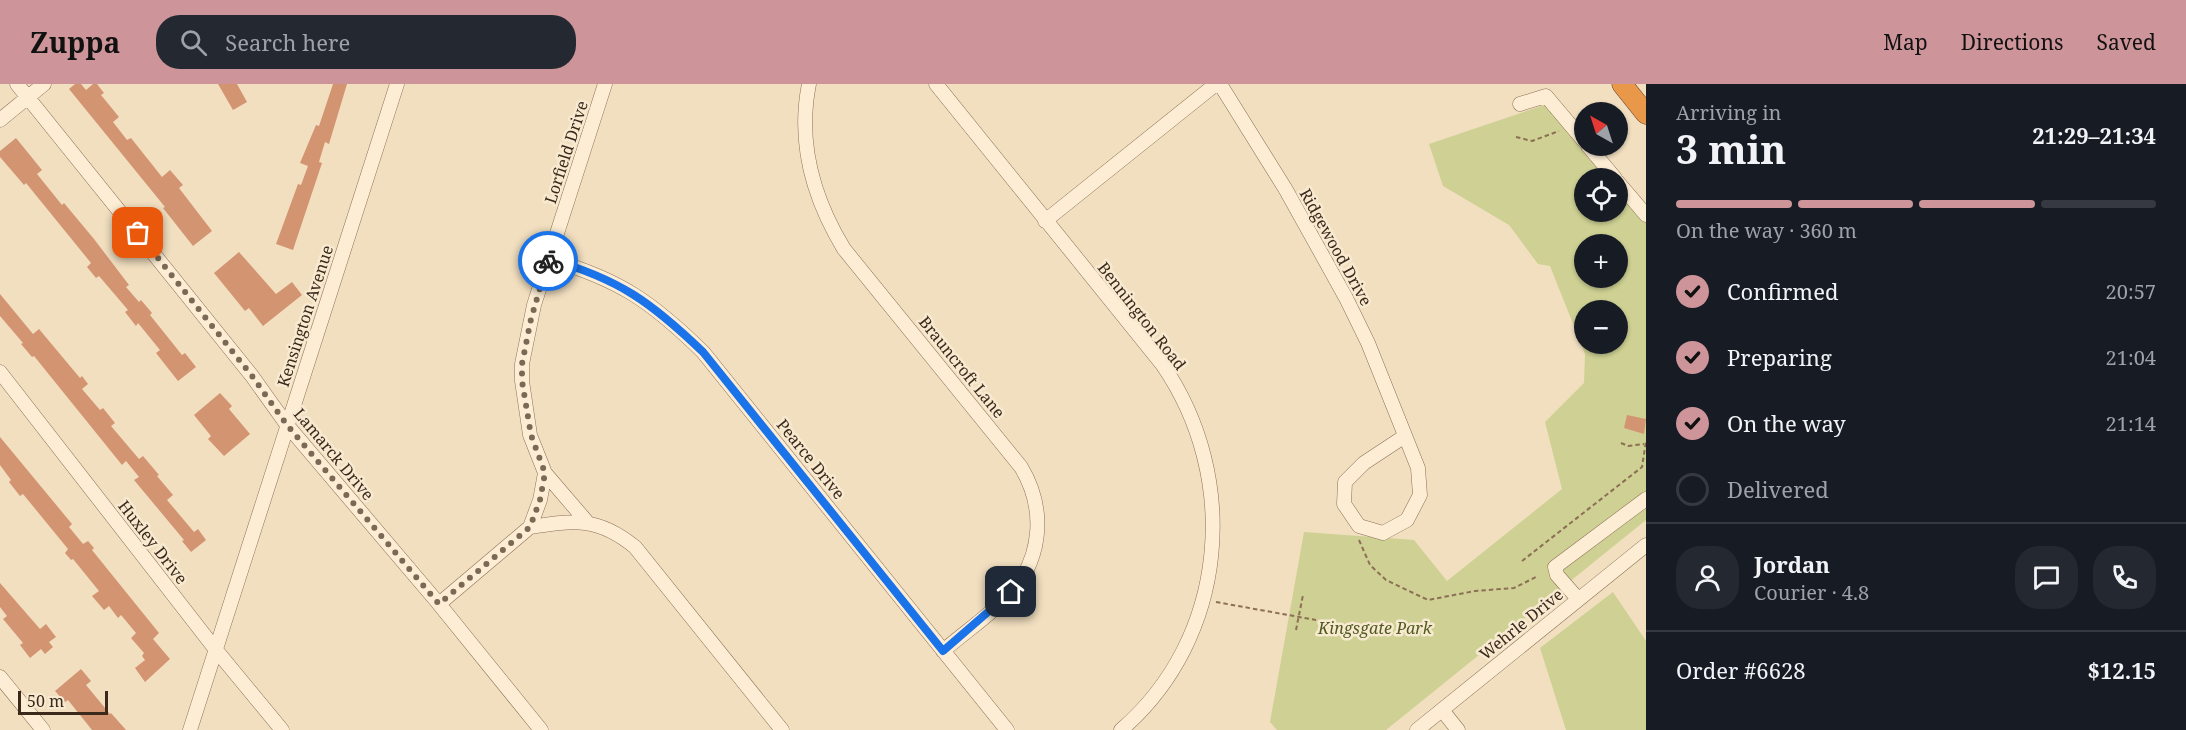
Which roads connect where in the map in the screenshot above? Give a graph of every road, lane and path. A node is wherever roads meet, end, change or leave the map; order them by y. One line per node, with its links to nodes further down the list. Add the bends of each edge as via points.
1 (17, 84): 11 (street, Lamarck Drive)
2 (44, 84): 11 (street)
3 (397, 84): 25 (street, Kensington Avenue)
4 (605, 84): 23 (street, Lorfield Drive)
5 (809, 84): 45 (street, Brauncroft Lane, via 805,122 808,163 821,207 832,228 844,249 1021,467 1034,495 1038,512 1036,546 1022,578 1004,599)
6 (936, 84): 22 (street, Bennington Road)
7 (1218, 84): 22 (street); 26 (street, Ridgewood Drive, via 1286,190 1346,298)
8 (1537, 84): 10 (street)
9 (1623, 84): 13 (highway)
10 (1546, 96): 12 (street); 15 (street)
11 (27, 97): 14 (street); 25 (street, Lamarck Drive, via 252,376)
12 (1520, 104)
13 (1646, 114)
14 (0, 120)
15 (1571, 126): 16 (street); 17 (path, via 1532,141)
16 (1574, 129)
17 (1516, 137)
18 (1596, 156): 19 (street)
19 (1607, 168)
20 (1628, 193): 21 (street)
21 (1646, 215)
22 (1045, 221): 39 (street, Bennington Road, via 1162,364 1194,423 1204,450 1213,507 1211,565)
23 (549, 259): 29 (street, Lorfield Drive, via 522,364 531,435); 45 (street, Pearce Drive, via 622,286 671,321 703,352)
24 (0, 372): 44 (street, Huxley Drive)
25 (287, 425): 40 (street, Lamarck Drive); 44 (street, Kensington Avenue)
26 (1405, 436): 32 (street, via 1364,463 1345,482 1344,504); 32 (street, Ridgewood Drive, via 1418,468 1420,495 1407,520 1383,533)
27 (1646, 442): 28 (path, via 1628,446); 35 (path, via 1642,467)
28 (1621, 443)
29 (545, 473): 31 (street, Lorfield Drive); 33 (street)
30 (1646, 499): 38 (street, via 1555,567 1557,575)
31 (587, 522): 33 (street, Lorfield Drive); 52 (street, Lorfield Drive, via 610,530 635,547)
32 (1359, 526): 36 (path, via 1358,536 1370,565 1386,580 1428,600 1514,588)
33 (530, 527): 40 (street)
34 (1646, 545): 38 (street, Wehrle Drive)
35 (1522, 561)
36 (1536, 577)
37 (1303, 595): 41 (path)
38 (1578, 599): 47 (street, Wehrle Drive)
39 (1204, 600): 41 (path); 54 (street, Bennington Road, via 1171,672)
40 (439, 604): 51 (street, Lamarck Drive)
41 (1299, 617): 42 (path); 43 (path)
42 (1316, 620)
43 (1296, 630)
44 (216, 650): 49 (street, Kensington Avenue); 50 (street, Huxley Drive)
45 (943, 651): 53 (street, Pearce Drive)
46 (0, 677): 48 (street)
47 (1442, 710): 55 (street, Wehrle Drive); 56 (street)
48 (43, 730)
49 (190, 730)
50 (282, 730)
51 (541, 730)
52 (782, 730)
53 (1007, 730)
54 (1121, 730)
55 (1417, 730)
56 (1458, 730)

